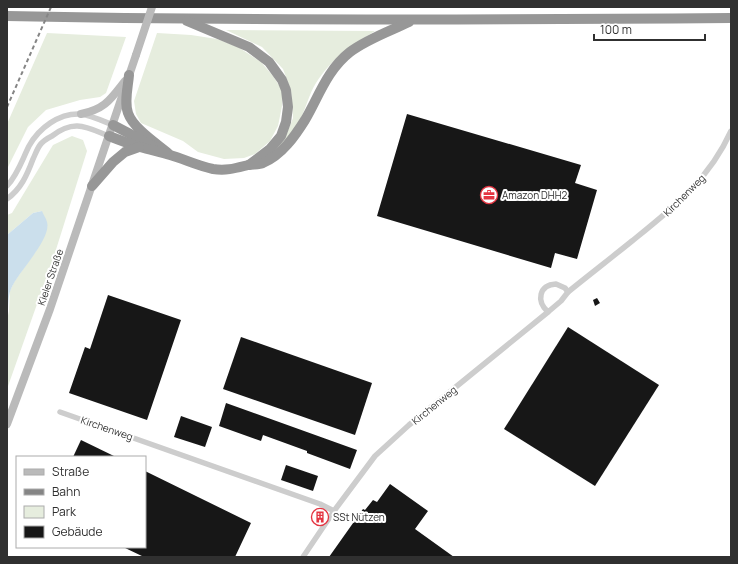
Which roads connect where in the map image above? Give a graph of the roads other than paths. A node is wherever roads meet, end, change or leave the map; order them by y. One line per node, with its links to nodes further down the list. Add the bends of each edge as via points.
1 (152, 7): 6 (main road, Kieler Straße, bridge)
2 (7, 16): 4 (highway)
3 (731, 18): 5 (highway)
4 (184, 19): 5 (highway); 13 (highway, via 249,47 269,62 282,80 288,108 281,136 270,150)
5 (413, 20): 13 (highway, via 349,53 328,76 305,119 286,145 262,164)
6 (129, 76): 7 (main road, via 101,108); 8 (main road, Kieler Straße); 12 (highway, via 128,113 143,132)
7 (81, 114): 8 (street); 14 (street, via 66,116 50,123 38,133 14,178)
8 (113, 125): 10 (main road, Kieler Straße); 12 (highway)
9 (731, 131): 17 (street, Kirchenweg, via 722,150 701,179 670,210)
10 (109, 136): 11 (highway); 15 (main road, Kieler Straße); 16 (street, via 75,126 68,126 56,132 40,145 24,180)
11 (139, 147): 12 (highway); 15 (highway, via 125,152)
12 (169, 154): 13 (highway, via 212,169 237,169)
13 (249, 165)
14 (7, 186)
15 (92, 186): 20 (main road, Kieler Straße)
16 (7, 200)
17 (568, 292): 18 (street, Kirchenweg, via 562,301); 18 (street, via 556,284 551,284 543,290 541,304)
18 (548, 312): 21 (street, Kirchenweg, via 389,442 366,467)
19 (60, 412): 21 (street, Kirchenweg)
20 (7, 424)
21 (334, 511): 22 (street, Kirchenweg)
22 (303, 557)

